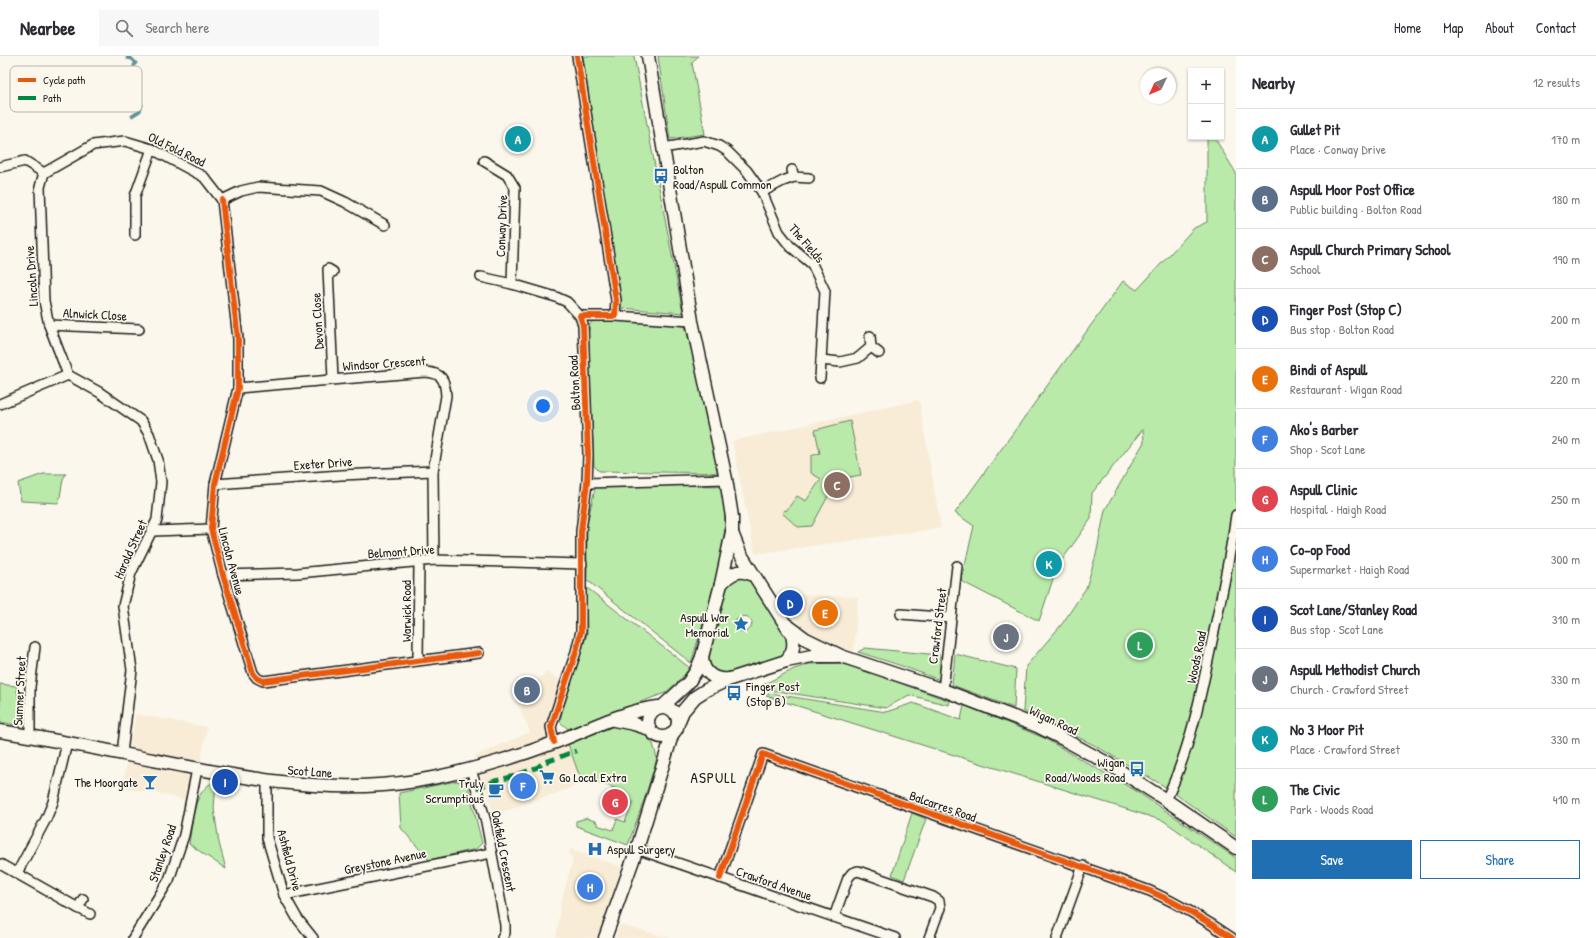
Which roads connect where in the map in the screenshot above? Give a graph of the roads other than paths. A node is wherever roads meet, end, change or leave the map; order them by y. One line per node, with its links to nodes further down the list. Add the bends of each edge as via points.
1 (577, 56): 17 (street, via 616,300)
2 (648, 56): 3 (main road)
3 (663, 148): 9 (street, The Fields, via 704,141 719,146 737,160); 18 (main road)
4 (152, 149): 7 (street, Old Fold Road, via 125,141 92,145); 10 (street, Old Fold Road, via 204,177); 12 (street, via 135,196)
5 (484, 161): 15 (street, Conway Drive, via 507,175 515,188)
6 (0, 167): 7 (street, via 25,162)
7 (44, 172): 19 (street, Lincoln Drive, via 40,187 41,219 44,302)
8 (809, 178): 9 (street, via 793,174)
9 (762, 192): 24 (street, The Fields, via 779,232 790,246 812,264 825,291)
10 (222, 200): 11 (street, via 240,190 258,187 321,191); 28 (street, Lincoln Avenue, via 238,339)
11 (385, 225)
12 (135, 235)
13 (334, 272): 27 (street, Devon Close, via 328,269)
14 (481, 278): 15 (street)
15 (512, 284): 16 (street, via 561,299 572,306)
16 (580, 316): 17 (street); 32 (street, Bolton Road, via 588,446)
17 (615, 316): 18 (street)
18 (692, 321): 31 (main road)
19 (49, 325): 20 (street, Alnwick Close); 25 (street, Lincoln Drive)
20 (140, 329)
21 (870, 336): 22 (street)
22 (871, 347): 23 (street); 24 (street, via 858,358 840,362)
23 (879, 353)
24 (821, 360): 26 (street, The Fields)
25 (68, 374): 29 (street); 36 (street, Harold Street, via 141,421 149,434 158,460 161,482 157,520)
26 (820, 378)
27 (333, 379): 28 (street, Windsor Crescent); 30 (street, Windsor Crescent, via 424,372 442,377 446,396)
28 (238, 388): 33 (street, Lincoln Avenue)
29 (0, 404)
30 (433, 471): 33 (street, Exeter Drive); 38 (street, Windsor Crescent)
31 (726, 479): 32 (street); 37 (main road)
32 (587, 483): 40 (street, Bolton Road, via 581,531)
33 (215, 484): 35 (street, Lincoln Avenue)
34 (1236, 516): 69 (street, Woods Road, via 1198,709 1175,782)
35 (211, 529): 36 (street); 42 (street, Lincoln Avenue)
36 (153, 531): 64 (street, Harold Street, via 130,574 123,606 132,670)
37 (732, 532): 43 (main road, via 737,548); 44 (main road)
38 (434, 560): 39 (street, Belmont Drive); 40 (street, Belmont Drive)
39 (419, 561): 42 (street, Belmont Drive, via 298,573); 52 (street, Warwick Road)
40 (582, 564): 62 (street, Bolton Road, via 581,631 551,727)
41 (957, 566): 46 (street, Crawford Street)
42 (223, 575): 52 (street, Lincoln Avenue, via 253,673 263,681)
43 (753, 575): 44 (main road, via 740,571 727,577); 47 (main road)
44 (721, 584): 51 (main road)
45 (901, 614): 46 (street)
46 (951, 618): 55 (street, Crawford Street)
47 (787, 625): 50 (main road, Wigan Road, via 806,639); 53 (main road, via 794,645)
48 (35, 647): 61 (street, Sumner Street, via 30,687)
49 (480, 653): 52 (street, Lincoln Avenue)
50 (841, 656): 53 (main road, Wigan Road, via 812,656); 55 (main road, Wigan Road)
51 (702, 657): 54 (main road, via 705,670 710,674 723,680); 56 (main road, via 688,683)
52 (418, 660)
53 (786, 661): 54 (main road, Wigan Road)
54 (730, 679): 58 (main road, Wigan Road, via 695,697 683,711)
55 (943, 690): 69 (main road, Wigan Road, via 1037,726 1109,764)
56 (661, 707): 57 (main road, Scot Lane, via 644,709); 58 (main road, via 672,710 677,718); 60 (main road, via 649,716 648,721)
57 (613, 720): 60 (main road, via 634,724); 62 (main road, Scot Lane)
58 (675, 728): 60 (main road, via 664,736); 65 (main road, Wigan Road)
59 (0, 731): 61 (main road, Scot Lane)
60 (653, 732): 65 (main road)
61 (30, 736): 63 (main road, Scot Lane)
62 (554, 742): 67 (main road, Scot Lane)
63 (67, 743): 64 (main road, Scot Lane); 75 (street, via 53,802)
64 (122, 753): 66 (main road, Scot Lane)
65 (664, 763): 71 (main road, Wigan Road)
66 (197, 769): 68 (main road, Scot Lane); 82 (street, Stanley Road, via 184,835 169,880)
67 (471, 769): 68 (main road, Scot Lane, via 416,781 377,786 337,787); 72 (street, Oakfield Crescent, via 486,822)
68 (267, 781): 77 (street, Ashfield Drive, via 267,838)
69 (1166, 800): 70 (main road, Wigan Road)
70 (1236, 848)
71 (637, 849): 76 (street, Crawford Avenue); 85 (main road, Wigan Road)
72 (491, 853): 77 (street, Greystone Avenue); 84 (street, Oakfield Crescent, via 505,925)
73 (0, 864): 75 (street)
74 (1083, 866): 76 (street, Balcarres Road, via 763,754); 88 (street); 89 (street, Balcarres Road, via 1172,901)
75 (17, 873): 79 (street)
76 (720, 878): 81 (street, Crawford Avenue)
77 (284, 895): 83 (street, Ashfield Drive, via 297,918)
78 (83, 899): 79 (street)
79 (78, 908): 80 (street)
80 (90, 914)
81 (834, 918): 86 (street, Crawford Avenue); 87 (street, via 848,878 852,872 858,871 939,901 940,908)
82 (133, 938)
83 (313, 938)
84 (502, 938)
85 (605, 938)
86 (895, 938)
87 (929, 938)
88 (1057, 938)
89 (1232, 938)

